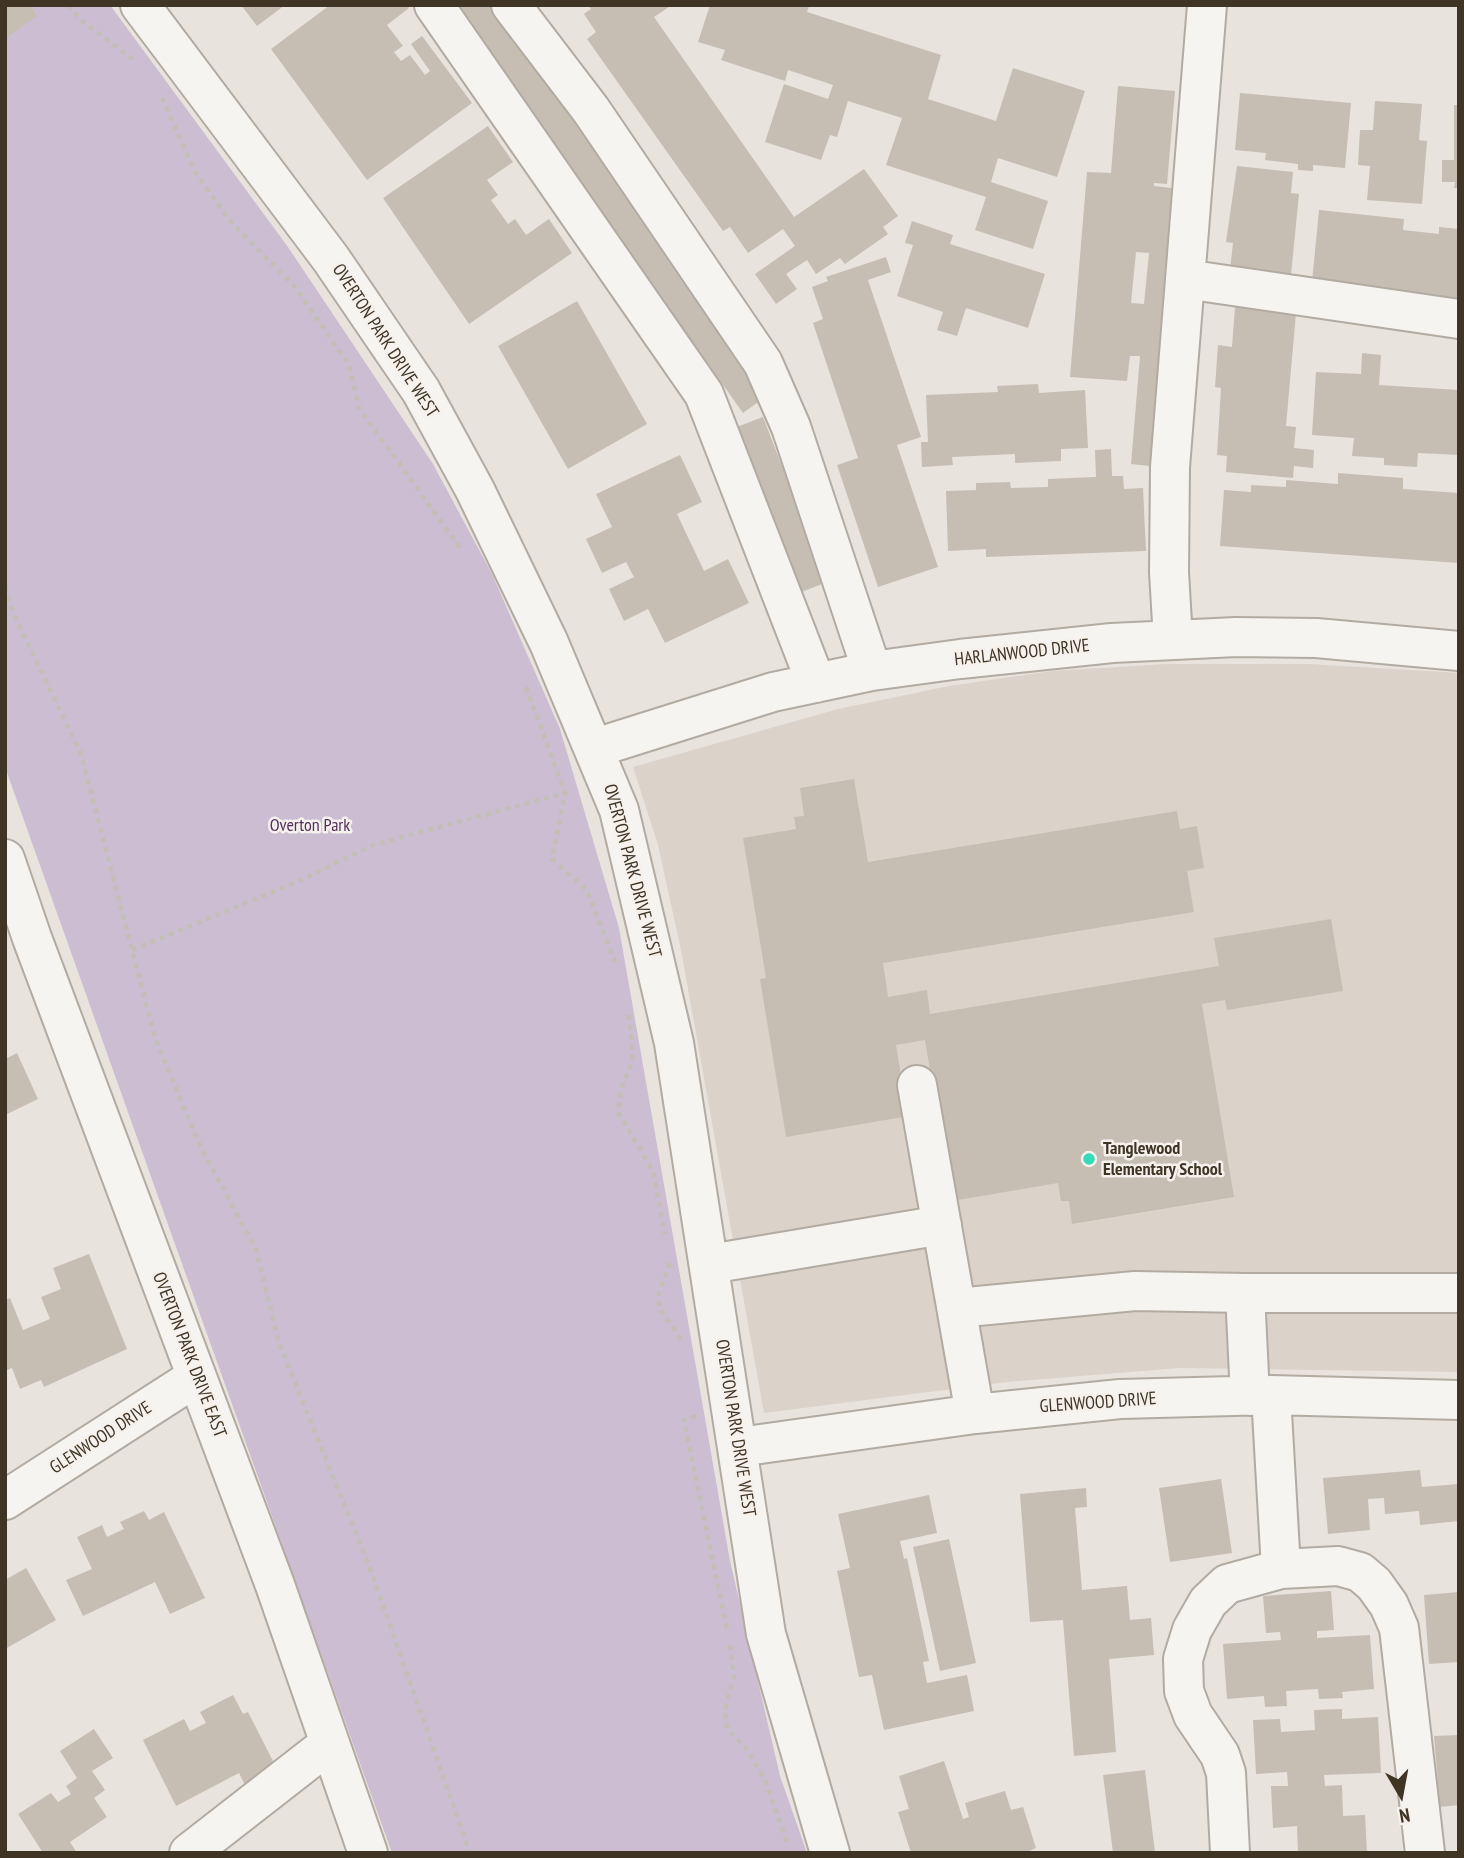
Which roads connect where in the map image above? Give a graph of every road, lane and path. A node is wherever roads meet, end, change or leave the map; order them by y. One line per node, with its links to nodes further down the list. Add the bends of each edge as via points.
1 (68, 5): 6 (path)
2 (140, 5): 17 (street, OVERTON PARK DRIVE WEST, via 331,259 421,391 475,490)
3 (434, 5): 16 (street, via 704,394)
4 (511, 5): 14 (street, via 591,110 763,363 791,427)
5 (1207, 5): 8 (street)
6 (137, 63)
7 (159, 91): 10 (path, via 195,172 231,222 295,287 349,365 359,408)
8 (1185, 279): 9 (street); 12 (street, via 1170,467)
9 (1459, 319)
10 (466, 558)
11 (5, 587): 21 (path, via 81,754)
12 (1173, 640): 13 (street, HARLANWOOD DRIVE, via 1316,638); 14 (street, HARLANWOOD DRIVE, via 1048,649)
13 (1459, 651)
14 (872, 671): 16 (street, HARLANWOOD DRIVE)
15 (524, 683): 18 (path)
16 (816, 683): 17 (street, HARLANWOOD DRIVE, via 720,707)
17 (595, 748): 28 (street, OVERTON PARK DRIVE WEST, via 619,810 662,989)
18 (565, 793): 21 (path, via 373,845); 22 (path, via 552,859 587,890)
19 (5, 859): 20 (street, OVERTON PARK DRIVE EAST)
20 (18, 944): 33 (street, OVERTON PARK DRIVE EAST)
21 (132, 950): 44 (path, via 155,1038 201,1148 256,1249 279,1343 370,1568)
22 (620, 972)
23 (628, 1009): 26 (path, via 633,1060 618,1112 653,1171)
24 (917, 1085): 25 (street)
25 (942, 1225): 28 (street); 31 (street)
26 (666, 1238)
27 (668, 1251): 32 (path, via 671,1265 659,1293 659,1308)
28 (710, 1265): 38 (street, OVERTON PARK DRIVE WEST)
29 (1245, 1293): 30 (street); 31 (street, via 1135,1291); 34 (street)
30 (1459, 1293)
31 (957, 1308): 37 (street)
32 (684, 1343)
33 (196, 1377): 39 (street, GLENWOOD DRIVE); 41 (street, OVERTON PARK DRIVE EAST)
34 (1260, 1396): 35 (street, GLENWOOD DRIVE); 37 (street, GLENWOOD DRIVE, via 1120,1399); 40 (street)
35 (1459, 1400)
36 (694, 1403): 45 (path, via 696,1415 684,1420 734,1676 725,1710 727,1729 746,1748 765,1780)
37 (975, 1414): 38 (street, GLENWOOD DRIVE)
38 (739, 1447): 46 (street, OVERTON PARK DRIVE WEST, via 766,1634)
39 (5, 1500)
40 (1281, 1569): 47 (street, via 1227,1584 1208,1602 1183,1659 1184,1691 1193,1715 1220,1755 1226,1773); 48 (street, via 1338,1566 1360,1572 1389,1605 1399,1629)
41 (329, 1744): 42 (street); 43 (street, OVERTON PARK DRIVE EAST)
42 (188, 1853)
43 (368, 1853)
44 (470, 1853)
45 (790, 1853)
46 (830, 1853)
47 (1230, 1853)
48 (1425, 1853)

